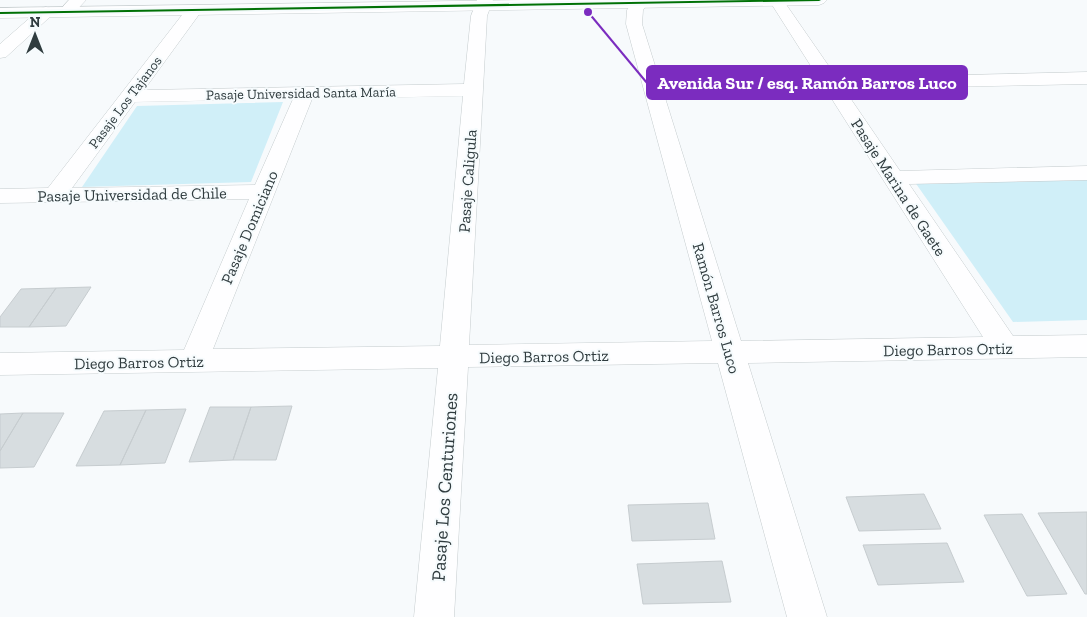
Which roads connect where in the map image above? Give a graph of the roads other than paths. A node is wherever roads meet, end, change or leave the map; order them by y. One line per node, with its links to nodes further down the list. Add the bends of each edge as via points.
1 (78, 0): 8 (street)
2 (819, 0): 3 (street)
3 (776, 1): 4 (street); 12 (street, Pasaje Marina de Gaete)
4 (640, 2): 5 (street); 23 (street, Ramón Barros Luco, via 633,17 634,24)
5 (484, 3): 6 (street); 13 (street, Pasaje Caligula, via 479,16)
6 (195, 9): 8 (street); 15 (street, Pasaje Los Tajanos)
7 (46, 12): 8 (street); 9 (street); 10 (street)
8 (66, 12)
9 (0, 13)
10 (0, 53)
11 (1087, 78): 12 (street)
12 (831, 84): 17 (street, Pasaje Marina de Gaete)
13 (473, 90): 14 (street, Pasaje Universidad Santa María); 24 (street, Pasaje Caligula)
14 (305, 93): 15 (street, Pasaje Universidad Santa María); 18 (street, Pasaje Domiciano)
15 (130, 96): 19 (street, Pasaje Los Tajanos)
16 (1087, 173): 17 (street)
17 (893, 178): 22 (street, Pasaje Marina de Gaete)
18 (264, 192): 19 (street, Pasaje Universidad de Chile); 25 (street, Pasaje Domiciano)
19 (55, 195): 20 (street, Pasaje Universidad de Chile)
20 (0, 196)
21 (1087, 346): 22 (street, Diego Barros Ortiz)
22 (1004, 347): 23 (street, Diego Barros Ortiz)
23 (730, 352): 24 (street, Diego Barros Ortiz); 28 (street, Ramón Barros Luco)
24 (454, 357): 25 (street, Diego Barros Ortiz); 27 (street, Pasaje Los Centuriones)
25 (194, 361): 26 (street, Diego Barros Ortiz)
26 (0, 364)
27 (434, 617)
28 (807, 617)

